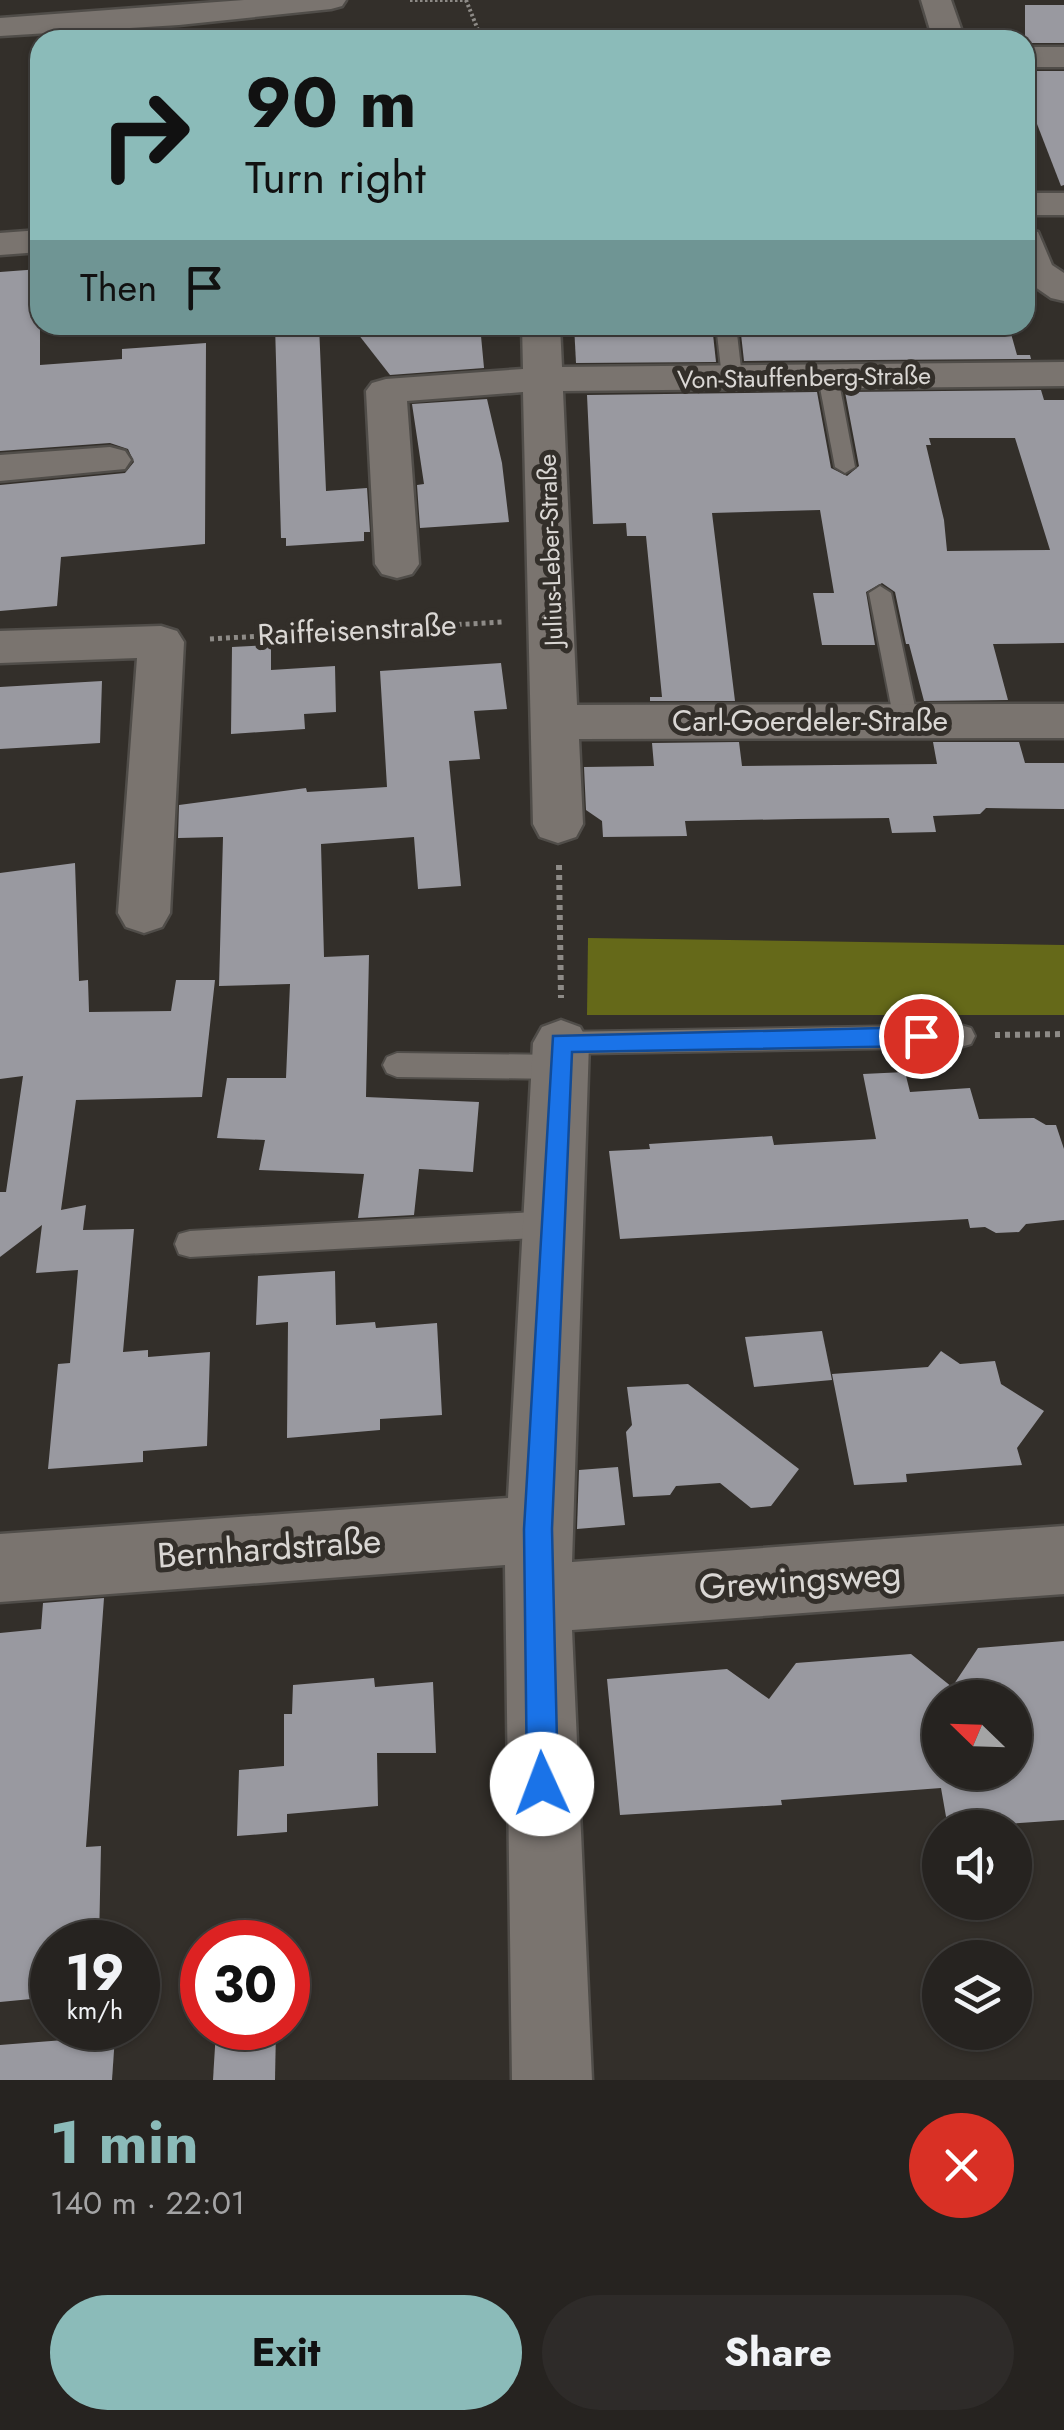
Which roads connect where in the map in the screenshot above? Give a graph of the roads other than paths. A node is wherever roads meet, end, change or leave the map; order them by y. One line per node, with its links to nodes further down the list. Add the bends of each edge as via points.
1 (331, 0): 3 (street)
2 (936, 0): 4 (street)
3 (0, 27)
4 (946, 30)
5 (1035, 57): 6 (street)
6 (1064, 57)
7 (1035, 204): 8 (street)
8 (1064, 204)
9 (30, 242): 10 (street)
10 (0, 244)
11 (1035, 270): 12 (street)
12 (1064, 290)
13 (541, 335): 18 (street, Julius-Leber-Straße)
14 (727, 335): 17 (lane)
15 (1064, 374): 16 (street, Von-Stauffenberg-Straße)
16 (828, 376): 17 (street, Von-Stauffenberg-Straße); 20 (lane)
17 (732, 377): 18 (street, Von-Stauffenberg-Straße)
18 (543, 379): 22 (street, via 386,391); 27 (street, Julius-Leber-Straße)
19 (110, 460): 21 (street)
20 (845, 467)
21 (0, 468)
22 (397, 564)
23 (880, 593): 26 (lane)
24 (0, 647): 29 (street, via 161,642)
25 (1064, 720): 26 (street, Carl-Goerdeler-Straße)
26 (906, 721): 27 (street, Carl-Goerdeler-Straße)
27 (556, 722): 28 (street, Julius-Leber-Straße)
28 (558, 824)
29 (144, 913)
30 (961, 1036): 31 (lane)
31 (561, 1055): 32 (lane); 33 (street)
32 (397, 1064)
33 (552, 1224): 34 (lane); 35 (street)
34 (190, 1244)
35 (538, 1529): 37 (street, Bernhardstraße); 38 (street)
36 (1064, 1560): 38 (street, Grewingsweg)
37 (0, 1568)
38 (536, 1599): 39 (street)
39 (552, 2080)

